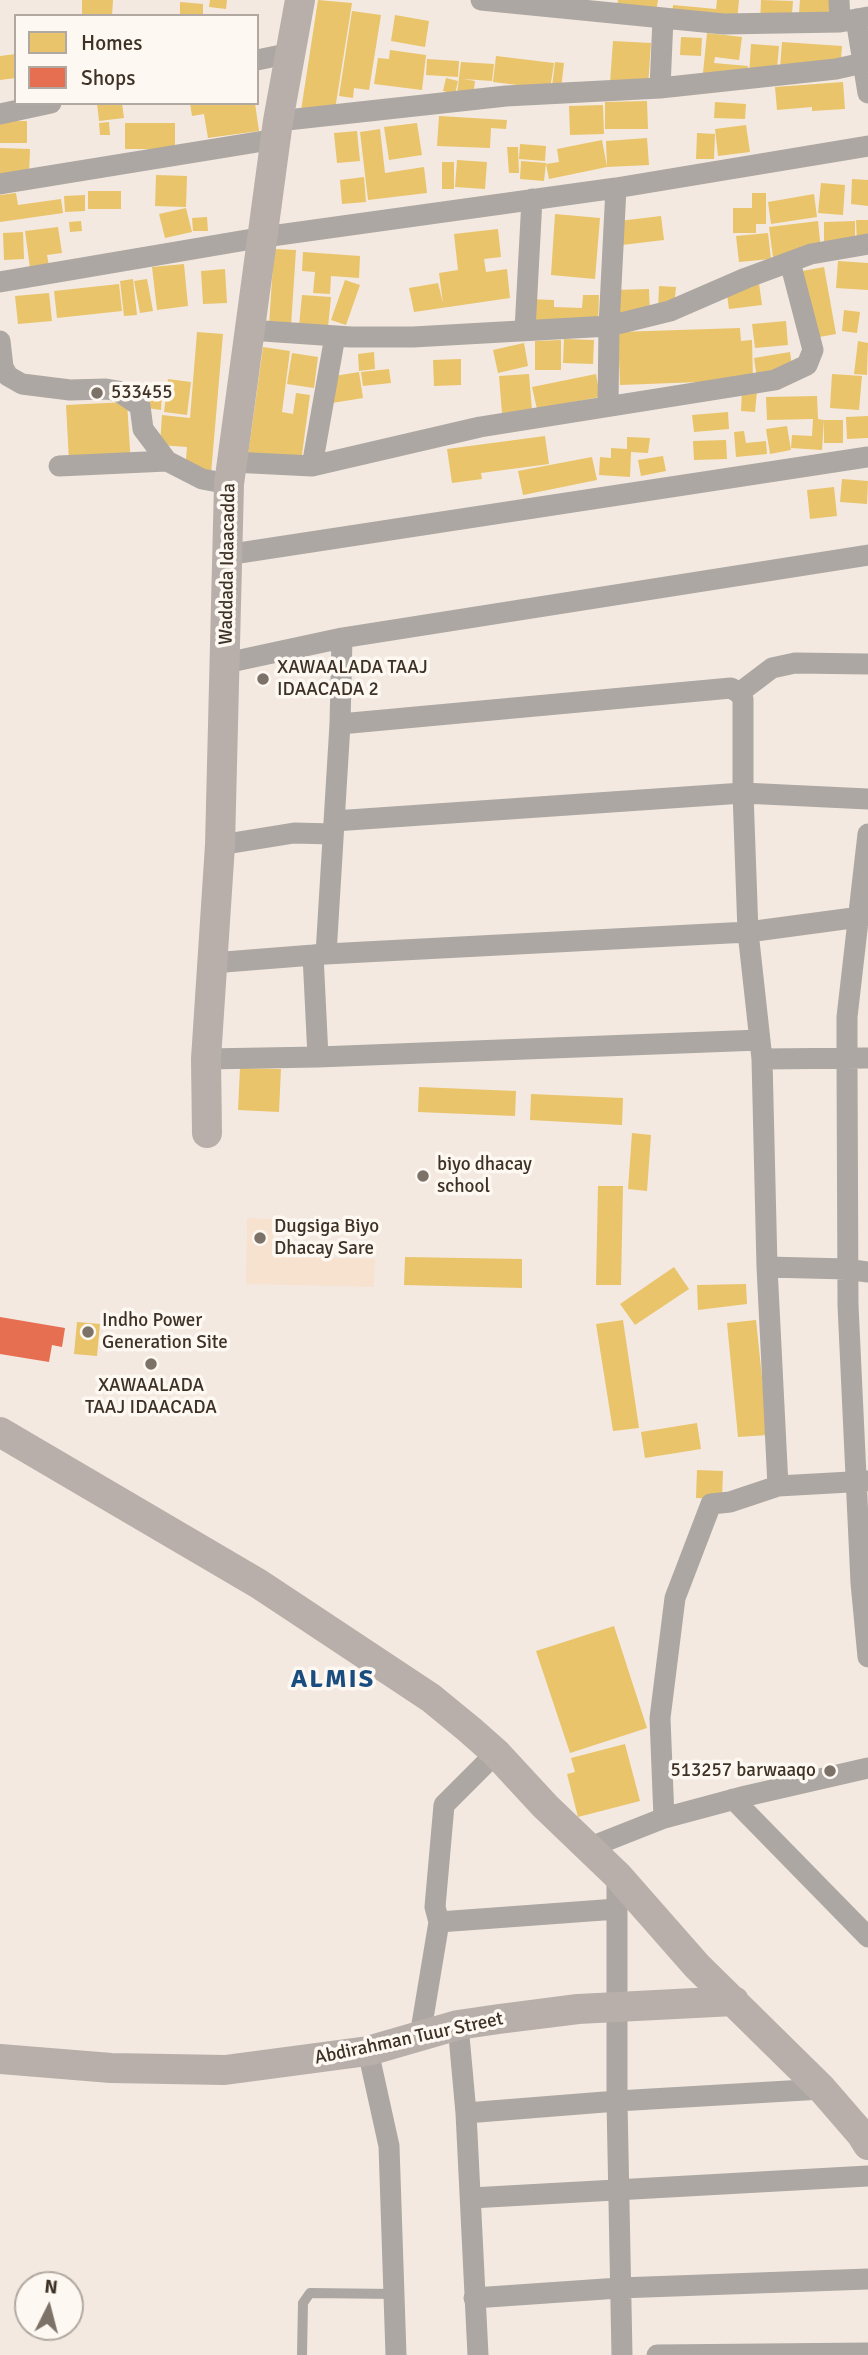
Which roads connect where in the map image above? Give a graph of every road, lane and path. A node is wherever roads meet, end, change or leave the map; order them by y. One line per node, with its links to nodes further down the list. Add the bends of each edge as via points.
1 (300, 0): 6 (street, Waddada Idaacadda)
2 (481, 0): 4 (street)
3 (839, 0): 5 (street)
4 (663, 18): 5 (street, via 724,24); 9 (street)
5 (855, 19): 8 (street)
6 (291, 53): 7 (street); 13 (street, Waddada Idaacadda)
7 (259, 60)
8 (863, 63): 9 (street); 10 (street)
9 (660, 88): 13 (street, via 506,96)
10 (868, 93)
11 (42, 105): 12 (street)
12 (0, 114)
13 (277, 130): 15 (street); 18 (street, Waddada Idaacadda)
14 (868, 146): 16 (street)
15 (0, 184)
16 (616, 188): 17 (street); 22 (street)
17 (532, 199): 18 (street); 24 (street)
18 (264, 237): 21 (street); 23 (street, Waddada Idaacadda)
19 (868, 244): 20 (street)
20 (790, 262): 22 (street, via 670,311); 27 (street, via 813,350 807,365 775,380)
21 (0, 282)
22 (608, 326): 24 (street); 27 (street)
23 (249, 330): 25 (street); 32 (street, Waddada Idaacadda)
24 (525, 330): 25 (street)
25 (335, 336): 31 (street)
26 (0, 341): 29 (street, via 3,367 22,384 106,389 132,400 140,406 143,429)
27 (608, 406): 31 (street, via 480,427)
28 (868, 457): 33 (street)
29 (167, 461): 30 (street); 32 (street, via 202,479)
30 (59, 466)
31 (312, 466): 32 (street)
32 (231, 473): 33 (street, Waddada Idaacadda)
33 (226, 555): 36 (street, Waddada Idaacadda)
34 (868, 555): 35 (street)
35 (342, 638): 36 (street); 39 (street)
36 (226, 663): 44 (street, Waddada Idaacadda)
37 (868, 664): 38 (street, via 795,663 772,668)
38 (739, 693): 39 (street, via 731,688); 40 (street, via 743,699)
39 (340, 724): 42 (street)
40 (743, 793): 41 (street); 42 (street); 46 (street)
41 (868, 799)
42 (334, 828): 44 (street); 47 (street)
43 (868, 834): 45 (street)
44 (220, 845): 48 (street, Waddada Idaacadda)
45 (863, 916): 46 (street); 51 (street, via 847,1017)
46 (748, 932): 47 (street); 49 (street)
47 (320, 954): 48 (street); 50 (street)
48 (212, 963): 52 (street, Waddada Idaacadda)
49 (761, 1050): 50 (street); 51 (street); 54 (street)
50 (318, 1057): 52 (street)
51 (857, 1058): 55 (street)
52 (206, 1059): 53 (street, Waddada Idaacadda)
53 (207, 1133)
54 (767, 1267): 55 (street); 58 (street)
55 (858, 1270): 57 (street)
56 (0, 1432): 60 (street, via 259,1584 431,1698)
57 (862, 1482): 58 (street); 59 (street)
58 (778, 1486): 63 (street, via 711,1504 675,1598 660,1718)
59 (868, 1657)
60 (496, 1753): 64 (street); 67 (street, via 444,1805 435,1906)
61 (868, 1768): 62 (street)
62 (733, 1800): 63 (street); 68 (street)
63 (664, 1818): 64 (street)
64 (588, 1848): 65 (street)
65 (617, 1875): 66 (street); 69 (street)
66 (617, 1909): 67 (street); 70 (street)
67 (439, 1922): 72 (street)
68 (868, 1937)
69 (734, 2001): 70 (street, Abdirahman Tuur Street); 75 (street)
70 (618, 2007): 71 (street, Abdirahman Tuur Street); 76 (street)
71 (458, 2025): 72 (street, Abdirahman Tuur Street); 77 (street)
72 (420, 2036): 73 (street, Abdirahman Tuur Street)
73 (368, 2051): 74 (street, Abdirahman Tuur Street, via 226,2070 111,2068); 84 (street, via 389,2146)
74 (0, 2059)
75 (822, 2089): 76 (street); 78 (street)
76 (617, 2101): 77 (street); 80 (street)
77 (466, 2113): 81 (street)
78 (868, 2145)
79 (868, 2176): 80 (street)
80 (619, 2189): 81 (street); 83 (street)
81 (471, 2198): 85 (street)
82 (868, 2278): 83 (street)
83 (620, 2288): 85 (street); 90 (street)
84 (395, 2294): 87 (lane, via 310,2293 303,2303); 88 (street)
85 (474, 2298): 89 (street)
86 (868, 2353): 91 (street)
87 (302, 2355)
88 (396, 2355)
89 (478, 2355)
90 (622, 2355)
91 (657, 2355)

